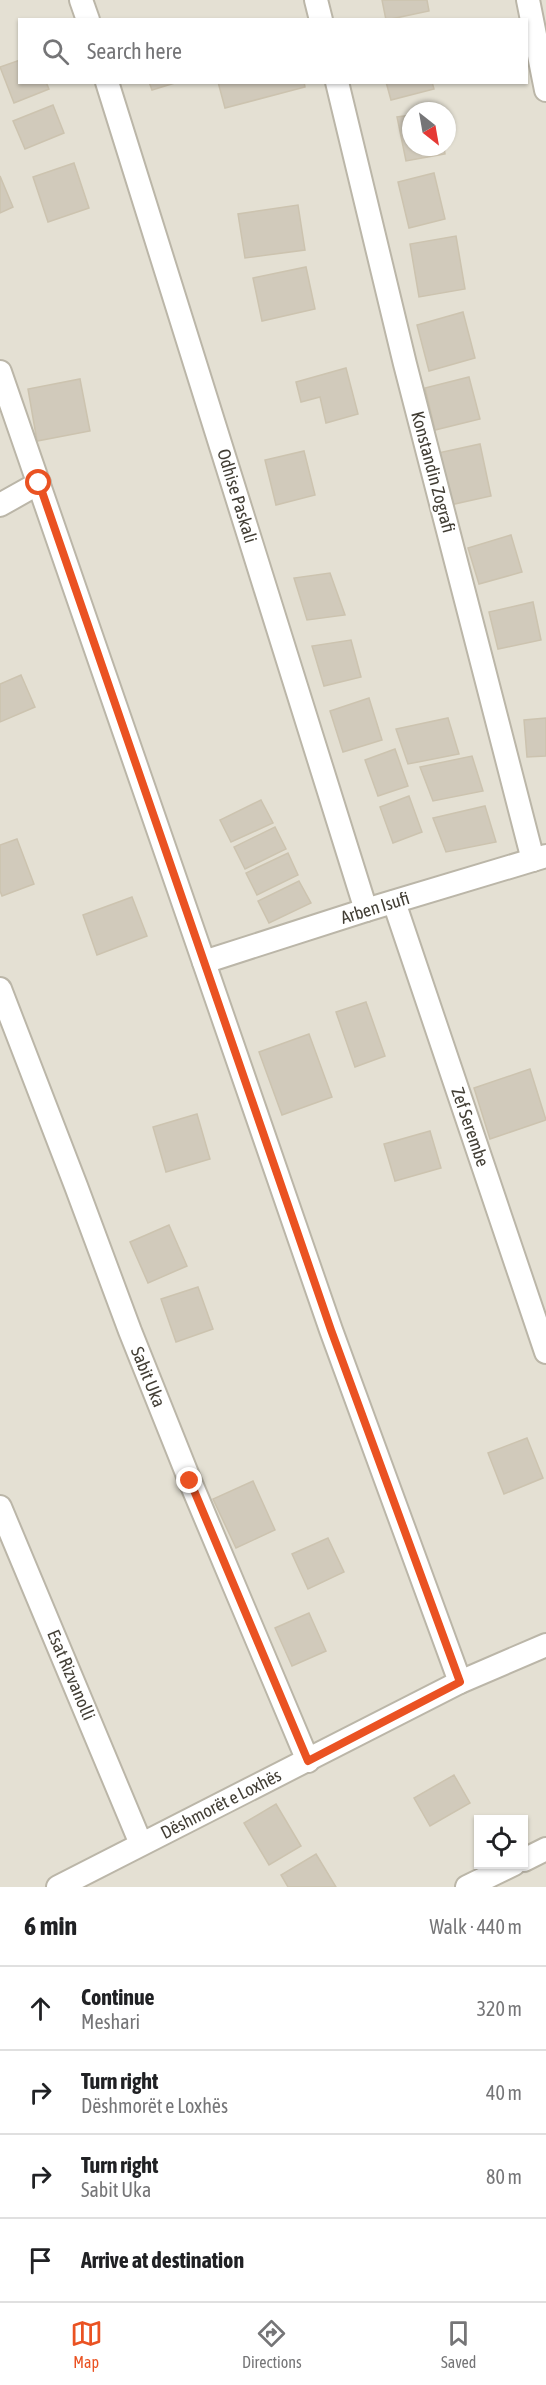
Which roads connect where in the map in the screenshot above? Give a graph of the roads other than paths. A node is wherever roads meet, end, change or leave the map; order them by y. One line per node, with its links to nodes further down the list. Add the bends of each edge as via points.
1 (81, 0): 4 (street)
2 (316, 0): 5 (street)
3 (528, 0): 8 (street)
4 (87, 18)
5 (320, 18)
6 (108, 84): 14 (street, Odhise Paskali)
7 (337, 84): 12 (street, Konstandin Zografi, via 405,364)
8 (546, 90)
9 (0, 372): 10 (street)
10 (39, 483): 11 (street); 15 (street)
11 (0, 505)
12 (540, 858): 13 (street, Arben Isufi)
13 (394, 902): 14 (street, Arben Isufi); 17 (street, Zef Serembe)
14 (366, 910): 15 (street, Arben Isufi)
15 (204, 962): 20 (street, via 331,1330)
16 (0, 989): 21 (street, Sabit Uka, via 134,1342)
17 (546, 1352)
18 (0, 1506): 22 (street, Esat Rizvanolli)
19 (546, 1645): 20 (street, Dëshmorët e Loxhës)
20 (460, 1682): 21 (street, Dëshmorët e Loxhës)
21 (308, 1761): 22 (street, Dëshmorët e Loxhës)
22 (141, 1844): 26 (street, Dëshmorët e Loxhës)
23 (546, 1849): 24 (street)
24 (528, 1858)
25 (504, 1869): 27 (street)
26 (58, 1887)
27 (467, 1887)

